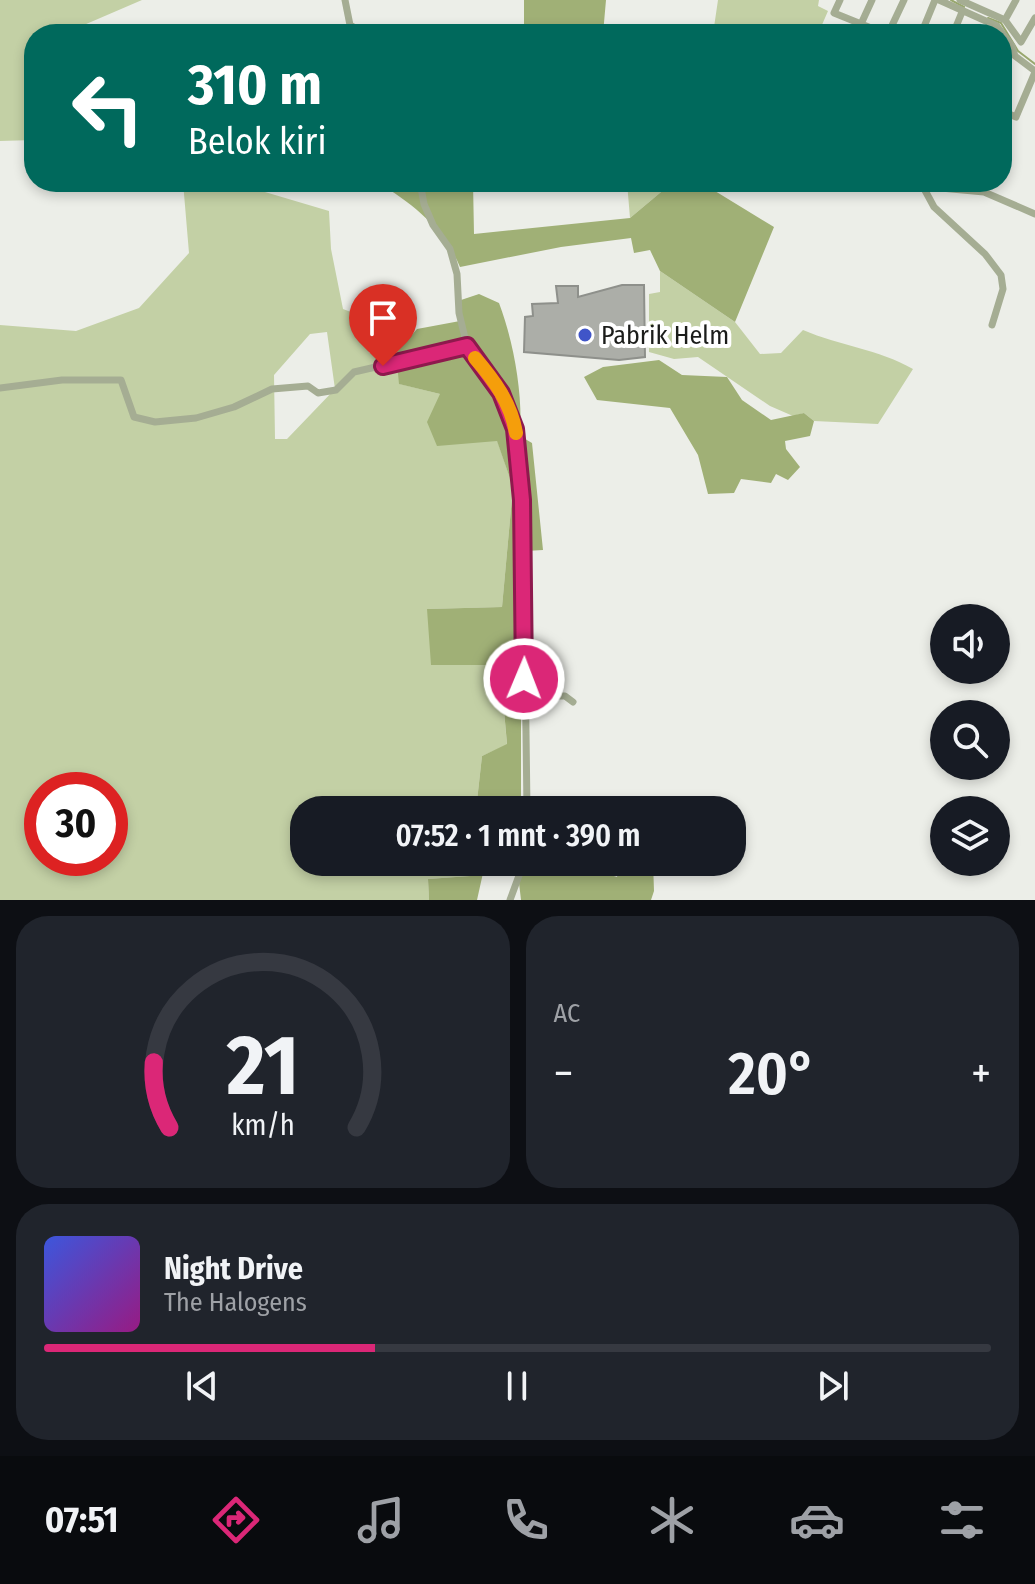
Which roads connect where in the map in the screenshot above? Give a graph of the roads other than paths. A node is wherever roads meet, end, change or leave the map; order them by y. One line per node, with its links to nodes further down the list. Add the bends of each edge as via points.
1 (345, 0): 14 (street)
2 (840, 0): 15 (street, via 834,13)
3 (872, 0): 15 (street)
4 (904, 0): 16 (street)
5 (937, 0): 10 (street); 17 (street)
6 (960, 0): 9 (street)
7 (983, 0): 9 (street)
8 (1016, 0): 12 (street)
9 (978, 10): 12 (street)
10 (962, 12): 13 (street); 18 (street)
11 (1035, 18): 20 (street, via 1021,42)
12 (1005, 20): 19 (street)
13 (991, 23)
14 (350, 24)
15 (861, 24)
16 (892, 24)
17 (926, 24)
18 (957, 24)
19 (1008, 24)
20 (1012, 30)
21 (1012, 46): 22 (street, via 1015,56)
22 (1035, 72): 23 (street, via 1016,117)
23 (1012, 115)
24 (422, 192): 29 (street, via 433,225 450,249)
25 (926, 192): 28 (street, via 1001,275 1003,289)
26 (980, 192): 27 (street)
27 (1035, 214)
28 (992, 325)
29 (467, 346): 30 (street, via 354,372 336,390 272,389 208,415 155,422 134,417 121,380); 31 (street, via 497,386 515,429 524,562)
30 (0, 388)
31 (524, 696): 32 (street, via 565,696); 33 (street)
32 (573, 702)
33 (527, 796)
34 (519, 876): 35 (street)
35 (510, 900)

